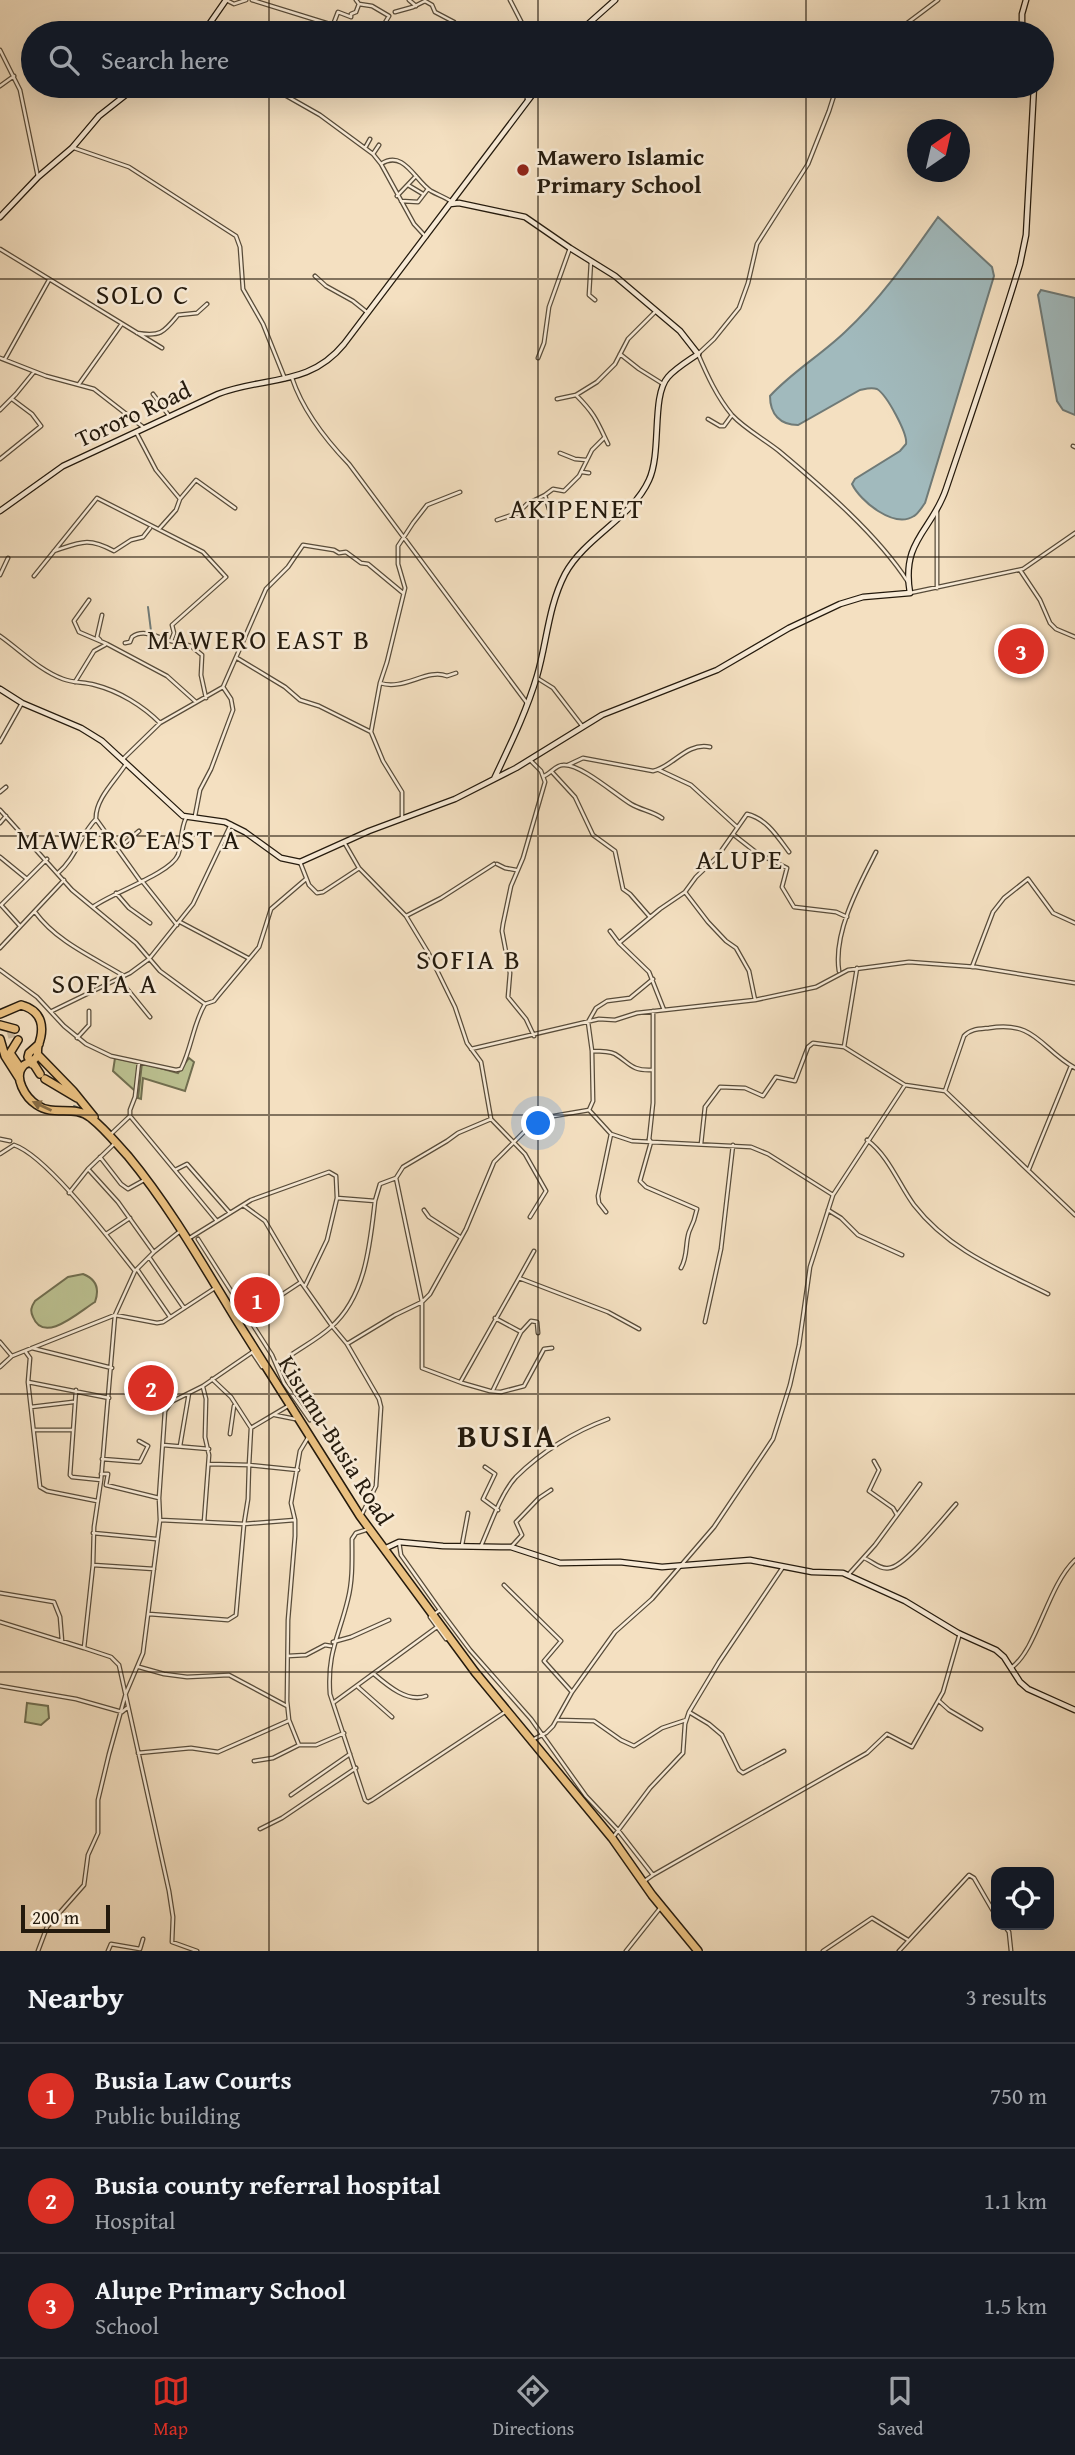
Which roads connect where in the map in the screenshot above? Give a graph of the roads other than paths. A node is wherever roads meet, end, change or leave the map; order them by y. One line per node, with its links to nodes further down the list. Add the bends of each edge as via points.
1 (226, 0): 2 (street, via 234,4); 13 (street)
2 (247, 0)
3 (252, 0): 14 (street)
4 (356, 0): 11 (street)
5 (409, 0): 10 (street)
6 (510, 0): 18 (street)
7 (615, 0): 19 (street)
8 (938, 0): 20 (street)
9 (1026, 0): 21 (street)
10 (418, 3): 12 (street); 17 (street, via 429,3)
11 (359, 4): 15 (street, via 351,17 338,12); 16 (street, via 389,16)
12 (395, 12)
13 (212, 21)
14 (319, 21)
15 (334, 21)
16 (386, 21)
17 (452, 21)
18 (521, 21)
19 (591, 21)
20 (910, 21)
21 (1022, 21)
22 (0, 50): 23 (street)
23 (13, 76): 24 (street); 25 (street)
24 (0, 86)
25 (21, 95)
26 (22, 98): 39 (street)
27 (122, 98): 34 (street)
28 (290, 98): 35 (street)
29 (834, 98): 61 (street, via 805,169 757,244 738,308)
30 (1033, 98): 93 (street, via 1022,257)
31 (527, 99): 45 (street, Tororo Road)
32 (370, 139): 35 (street)
33 (379, 145): 36 (street)
34 (72, 148): 39 (street); 67 (street, via 129,167 236,236 243,289)
35 (365, 148): 36 (street)
36 (373, 154): 37 (street)
37 (381, 164): 38 (street, via 394,159); 43 (street)
38 (416, 176): 40 (street); 41 (street)
39 (38, 177): 46 (street)
40 (408, 185): 42 (street); 43 (street)
41 (428, 189): 42 (street); 45 (street)
42 (424, 195): 44 (street, via 418,202)
43 (397, 196): 44 (street)
44 (401, 201): 47 (street)
45 (451, 203): 47 (street, Tororo Road); 48 (street, via 525,217)
46 (0, 217)
47 (426, 237): 56 (street, Tororo Road)
48 (570, 248): 50 (street); 63 (street, via 549,307)
49 (0, 249): 52 (street)
50 (591, 261): 53 (street, via 589,295); 55 (street)
51 (315, 276): 56 (street)
52 (49, 280): 57 (street); 64 (street)
53 (595, 300)
54 (207, 304): 58 (street, via 197,313 178,315 159,334)
55 (657, 310): 60 (street, via 628,339); 61 (street)
56 (368, 313): 66 (street, Tororo Road, via 327,363)
57 (121, 325): 58 (street); 68 (street)
58 (134, 332): 59 (street)
59 (162, 348)
60 (620, 354): 69 (street); 71 (street, via 599,379)
61 (698, 354): 69 (street); 75 (street)
62 (0, 358): 64 (street)
63 (538, 358)
64 (5, 359): 65 (street)
65 (34, 372): 68 (street); 73 (street)
66 (292, 378): 67 (street, Tororo Road); 99 (street, via 326,440)
67 (285, 379): 76 (street, Tororo Road, via 228,390)
68 (79, 384): 78 (street, via 96,390)
69 (664, 384): 118 (street, via 648,482 565,575 554,601)
70 (153, 394): 76 (street)
71 (576, 395): 72 (street); 80 (street, via 592,410)
72 (557, 398)
73 (12, 399): 74 (street); 83 (street, via 32,414 41,428)
74 (0, 410)
75 (732, 415): 77 (street, via 724,426); 105 (street, via 821,488 873,539)
76 (170, 417): 78 (street, Tororo Road)
77 (708, 419)
78 (145, 428): 79 (street, Tororo Road)
79 (136, 432): 90 (street, via 156,470); 94 (street, Tororo Road, via 55,470)
80 (606, 437): 81 (street); 84 (street)
81 (608, 444)
82 (560, 453): 84 (street)
83 (0, 459)
84 (586, 460): 86 (street)
85 (576, 464): 86 (street)
86 (582, 471): 87 (street); 89 (street, via 564,491 553,489)
87 (589, 472)
88 (460, 492): 99 (street, via 427,505)
89 (545, 495): 92 (street); 95 (street)
90 (180, 499): 91 (street, via 195,480); 97 (street)
91 (235, 508)
92 (549, 509)
93 (937, 509): 105 (street, via 918,536); 106 (street)
94 (0, 510)
95 (498, 520)
96 (152, 527): 97 (street); 100 (street, via 114,551 86,541); 100 (street, via 97,498)
97 (158, 530): 113 (street, via 203,552 226,577 172,625)
98 (1075, 533): 102 (street)
99 (403, 537): 107 (street, via 397,553); 126 (street)
100 (54, 551): 104 (street)
101 (8, 558): 103 (street)
102 (1020, 570): 106 (street); 112 (street, via 1050,624)
103 (0, 575)
104 (34, 576)
105 (908, 582): 108 (street)
106 (937, 588): 108 (street)
107 (403, 593): 116 (street, via 369,564 346,552 303,545 266,589); 120 (street)
108 (910, 593): 128 (street, via 840,604 717,670 622,706)
109 (89, 600): 115 (street, via 74,624 84,636)
110 (102, 615): 115 (street, via 97,637)
111 (0, 636): 119 (street, via 47,671)
112 (1075, 637)
113 (171, 641): 114 (street, via 137,633); 123 (street, via 191,646 202,655)
114 (125, 643)
115 (107, 644): 119 (street, via 94,651); 124 (street, via 167,676)
116 (237, 658): 121 (street); 129 (street, via 300,700)
117 (456, 673): 120 (street, via 390,686)
118 (537, 678): 126 (street); 128 (street, via 554,688)
119 (75, 682): 127 (street, via 121,695)
120 (380, 683): 129 (street)
121 (223, 687): 123 (street); 146 (street, via 233,712 200,790)
122 (0, 689): 125 (street)
123 (205, 698): 124 (street)
124 (196, 702): 127 (street)
125 (22, 703): 130 (street); 133 (street, via 81,728)
126 (528, 705): 138 (street)
127 (160, 723): 133 (street)
128 (583, 727): 132 (street)
129 (371, 732): 147 (street, via 402,792)
130 (0, 742)
131 (710, 747): 135 (street, via 695,747)
132 (530, 760): 137 (street); 138 (street)
133 (124, 761): 143 (street); 145 (street, via 101,800)
134 (568, 765): 135 (street, via 583,758); 136 (street); 144 (street)
135 (659, 770): 150 (street, via 691,785)
136 (552, 772): 137 (street); 175 (street, via 575,797 593,835 615,851 623,889)
137 (544, 776): 161 (street)
138 (493, 780): 147 (street)
139 (6, 787): 140 (street)
140 (0, 792)
141 (0, 810): 142 (street)
142 (6, 816): 148 (street); 158 (street)
143 (186, 818): 146 (street); 168 (street, via 176,858)
144 (662, 818)
145 (96, 819): 154 (street); 163 (street)
146 (195, 819): 149 (street)
147 (402, 819): 153 (street)
148 (0, 823)
149 (231, 824): 159 (street, via 276,855); 179 (street, via 201,890)
150 (737, 827): 152 (street); 155 (street, via 747,814 757,816 778,834)
151 (139, 831): 154 (street)
152 (733, 835): 169 (street); 176 (street, via 787,868 782,887 793,906)
153 (344, 842): 159 (street); 160 (street)
154 (118, 849): 168 (street)
155 (789, 852)
156 (876, 852): 176 (street)
157 (0, 857): 166 (street)
158 (47, 859): 163 (street); 166 (street)
159 (300, 862): 165 (street)
160 (359, 868): 165 (street, via 320,893 314,892); 174 (street)
161 (517, 870): 162 (street); 164 (street)
162 (512, 871): 164 (street); 174 (street, via 495,864)
163 (58, 873): 167 (street)
164 (514, 876): 206 (street, via 502,931 510,973 508,997)
165 (306, 878): 187 (street, via 271,909 261,942)
166 (27, 879): 171 (street)
167 (64, 880): 172 (street); 173 (street)
168 (142, 882): 170 (street); 183 (street)
169 (685, 892): 175 (street); 197 (street, via 736,948 749,971)
170 (116, 893): 172 (street); 180 (street)
171 (0, 905): 177 (street)
172 (93, 907): 188 (street)
173 (35, 912): 178 (street); 193 (street, via 64,941)
174 (406, 916): 211 (street, via 455,1007)
175 (650, 917): 185 (street)
176 (847, 917): 192 (street)
177 (12, 918): 178 (street); 182 (street)
178 (26, 919): 182 (street)
179 (180, 922): 183 (street); 187 (street)
180 (150, 923)
181 (1075, 923): 189 (street, via 1053,913 1028,879 993,912)
182 (20, 926): 186 (street)
183 (177, 926): 188 (street)
184 (610, 931): 185 (street)
185 (618, 943): 195 (street)
186 (0, 948)
187 (250, 958): 198 (street, via 214,1001)
188 (149, 959): 193 (street); 198 (street)
189 (972, 967): 190 (street, via 909,962); 196 (street)
190 (857, 968): 192 (street); 210 (street)
191 (0, 970): 202 (street)
192 (840, 973): 197 (street, via 816,987)
193 (124, 976): 194 (street)
194 (119, 979): 202 (street); 204 (street)
195 (653, 979): 200 (street); 205 (street, via 630,998 607,1001 596,1008)
196 (1075, 983)
197 (755, 1000): 200 (street)
198 (205, 1004): 214 (street, via 181,1069)
199 (653, 1010): 200 (street); 205 (street); 217 (street)
200 (664, 1010)
201 (89, 1011): 207 (street, via 90,1022)
202 (51, 1012): 207 (street)
203 (0, 1014): 213 (highway, via 21,1006 34,1010 43,1033)
204 (150, 1017)
205 (588, 1022): 206 (street); 212 (street)
206 (534, 1036): 211 (street)
207 (77, 1038): 214 (street, via 111,1056)
208 (0, 1039): 218 (highway, Kisumu-Busia Road)
209 (15, 1042): 216 (highway, via 11,1056)
210 (844, 1046): 219 (street); 235 (street, via 810,1044 795,1081 776,1077 763,1096 745,1088 720,1087 705,1107)
211 (471, 1049): 225 (street, via 485,1071)
212 (592, 1051): 217 (street, via 612,1053 627,1065); 223 (street, via 593,1101)
213 (35, 1055): 216 (highway); 221 (highway); 221 (highway, via 43,1076)
214 (139, 1062): 224 (street)
215 (1073, 1067): 220 (street, via 1020,1028 1003,1025 968,1031); 240 (street)
216 (21, 1069): 218 (highway)
217 (652, 1070): 231 (street)
218 (19, 1078): 222 (highway, Kisumu-Busia Road, one-way to 218, via 47,1111 35,1104)
219 (905, 1085): 220 (street); 230 (street)
220 (945, 1091): 240 (street)
221 (73, 1093): 222 (highway); 226 (highway)
222 (67, 1110): 226 (highway, Kisumu-Busia Road, via 81,1111)
223 (589, 1110): 227 (street); 234 (street, via 538,1120)
224 (130, 1116): 228 (street); 241 (street)
225 (491, 1119): 234 (street); 242 (street, via 458,1133 403,1167)
226 (101, 1126): 228 (highway, Kisumu-Busia Road)
227 (611, 1133): 231 (street, via 632,1141); 251 (street, via 598,1196)
228 (110, 1135): 233 (highway, Kisumu-Busia Road)
229 (0, 1139): 232 (street)
230 (867, 1140): 245 (street); 272 (street, via 898,1177 911,1202 947,1241)
231 (649, 1141): 235 (street); 266 (street, via 640,1181 696,1209)
232 (10, 1142)
233 (116, 1142): 238 (street); 243 (highway, Kisumu-Busia Road)
234 (513, 1142): 254 (street, via 547,1191); 259 (street, via 490,1169)
235 (701, 1144): 236 (street)
236 (733, 1145): 245 (street, via 768,1154); 279 (street, via 721,1249)
237 (0, 1154): 244 (street, via 14,1145 22,1148)
238 (100, 1157): 239 (street); 243 (street, via 128,1189)
239 (88, 1169): 244 (street); 255 (street)
240 (1029, 1169): 253 (street)
241 (175, 1170): 252 (street, via 187,1164); 256 (street)
242 (396, 1178): 247 (street, via 380,1184); 273 (street)
243 (147, 1179): 257 (highway, Kisumu-Busia Road)
244 (69, 1192): 258 (street)
245 (832, 1195): 250 (street)
246 (337, 1198): 247 (street); 248 (street, via 336,1176 329,1172); 271 (street, via 327,1240)
247 (375, 1201): 281 (street, via 361,1278)
248 (243, 1205): 252 (street); 269 (street, via 265,1221)
249 (424, 1210): 259 (street)
250 (828, 1210): 264 (street, via 858,1235); 352 (street, via 810,1267 799,1345 773,1439 714,1527)
251 (606, 1212)
252 (230, 1213): 256 (street)
253 (1075, 1215)
254 (530, 1217)
255 (130, 1218): 258 (street); 263 (street)
256 (218, 1221): 261 (street)
257 (181, 1230): 261 (highway, Kisumu-Busia Road); 263 (street)
258 (106, 1234): 267 (street)
259 (462, 1238): 273 (street)
260 (198, 1239): 277 (street)
261 (188, 1240): 270 (highway, Kisumu-Busia Road)
262 (534, 1251): 268 (street)
263 (154, 1252): 265 (street)
264 (902, 1255)
265 (149, 1257): 267 (street); 274 (street)
266 (681, 1268)
267 (136, 1270): 275 (street); 276 (street)
268 (519, 1278): 278 (street); 282 (street, via 608,1312)
269 (301, 1282): 271 (street); 277 (street)
270 (217, 1287): 274 (street); 280 (highway, Kisumu-Busia Road)
271 (304, 1287): 281 (street)
272 (1048, 1294)
273 (422, 1302): 286 (street); 296 (street, via 422,1367)
274 (184, 1308): 276 (street)
275 (115, 1315): 276 (street, via 157,1323); 287 (street); 294 (street)
276 (170, 1317)
277 (248, 1317): 280 (street); 310 (street)
278 (495, 1318): 283 (street); 296 (street)
279 (705, 1322)
280 (239, 1323): 290 (highway, Kisumu-Busia Road)
281 (332, 1326): 286 (street); 291 (street)
282 (639, 1329)
283 (521, 1332): 284 (street, via 531,1321 537,1322); 300 (street)
284 (538, 1333)
285 (0, 1342): 292 (street)
286 (347, 1344): 335 (street, via 377,1392 381,1407 376,1486)
287 (32, 1348): 289 (street); 294 (street)
288 (552, 1348): 300 (street, via 544,1349 524,1386)
289 (24, 1351): 292 (street); 297 (street, via 30,1358)
290 (254, 1351): 295 (street); 305 (highway, Kisumu-Busia Road)
291 (291, 1355)
292 (12, 1356): 293 (street)
293 (0, 1367)
294 (112, 1368): 302 (street)
295 (212, 1380): 298 (street); 304 (street, via 231,1397)
296 (461, 1381): 300 (street)
297 (28, 1382): 299 (street); 306 (street)
298 (202, 1386): 301 (street); 318 (street)
299 (76, 1390): 302 (street); 303 (street)
300 (492, 1391)
301 (189, 1393): 316 (street, via 167,1406); 317 (street)
302 (109, 1398): 319 (street)
303 (74, 1402): 306 (street); 313 (street)
304 (234, 1406): 311 (street); 314 (street)
305 (289, 1406): 307 (street); 308 (street); 335 (highway, Kisumu-Busia Road)
306 (31, 1407): 312 (street)
307 (275, 1415): 308 (street); 311 (street)
308 (295, 1419): 324 (street, via 308,1437 300,1451)
309 (608, 1419): 332 (street, via 570,1436 516,1477)
310 (310, 1420)
311 (251, 1428): 322 (street)
312 (34, 1430): 313 (street); 330 (street, via 40,1487)
313 (74, 1430): 326 (street, via 70,1476)
314 (230, 1434)
315 (139, 1441): 319 (street, via 148,1446 141,1462)
316 (163, 1445): 317 (street); 329 (street)
317 (180, 1446): 318 (street)
318 (209, 1449): 321 (street)
319 (102, 1459): 325 (street)
320 (874, 1461): 334 (street, via 878,1470 869,1491)
321 (209, 1464): 322 (street); 338 (street)
322 (249, 1465): 324 (street); 339 (street)
323 (485, 1467): 332 (street, via 495,1474 483,1499)
324 (298, 1470): 337 (street, via 291,1503)
325 (100, 1474): 326 (street); 329 (street, via 108,1474 106,1485)
326 (101, 1480): 330 (street)
327 (920, 1484): 334 (street)
328 (551, 1490): 346 (street, via 516,1522 522,1535)
329 (159, 1498): 336 (street)
330 (97, 1501): 341 (street)
331 (956, 1504): 348 (street, via 894,1567)
332 (498, 1510): 345 (street)
333 (468, 1513): 344 (street)
334 (897, 1515): 348 (street)
335 (360, 1517): 340 (highway, Kisumu-Busia Road)
336 (160, 1520): 338 (street); 342 (street)
337 (295, 1520): 339 (street); 366 (street)
338 (204, 1522): 339 (street)
339 (244, 1524): 358 (street, via 234,1618)
340 (369, 1529): 347 (highway, Kisumu-Busia Road); 364 (street, via 352,1539 352,1581)
341 (93, 1534): 342 (street); 350 (street)
342 (158, 1539): 353 (street)
343 (400, 1542): 344 (street); 347 (street); 357 (street, via 401,1555)
344 (462, 1545): 345 (street)
345 (481, 1546): 346 (street)
346 (511, 1548): 352 (street, via 560,1563)
347 (383, 1549): 357 (highway, Kisumu-Busia Road)
348 (864, 1558): 354 (street)
349 (1075, 1560): 368 (street, via 1053,1590 1021,1658)
350 (93, 1565): 353 (street); 365 (street)
351 (784, 1565): 352 (street, via 750,1560); 354 (street); 383 (street)
352 (677, 1567): 373 (street, via 652,1599 615,1632)
353 (154, 1569): 358 (street)
354 (848, 1575): 362 (street)
355 (504, 1585): 373 (street, via 561,1641 544,1661)
356 (0, 1593): 363 (street, via 54,1602)
357 (436, 1613): 361 (street, via 430,1617); 370 (highway, Kisumu-Busia Road); 390 (street)
358 (149, 1614): 367 (street)
359 (389, 1620): 364 (street)
360 (0, 1622): 363 (street)
361 (437, 1627): 369 (street); 370 (street)
362 (960, 1633): 368 (street, via 996,1650); 376 (street)
363 (62, 1641): 365 (street)
364 (333, 1644): 366 (street, via 306,1655); 377 (street, via 328,1676)
365 (84, 1648): 374 (street, via 116,1661)
366 (288, 1656): 379 (street)
367 (139, 1667): 374 (street); 379 (street, via 187,1677 229,1675)
368 (1011, 1668): 380 (street, via 1028,1689)
369 (374, 1674): 372 (street); 375 (street, via 400,1692 418,1699)
370 (486, 1685): 382 (highway, Kisumu-Busia Road)
371 (0, 1686): 381 (street)
372 (358, 1686): 377 (street); 384 (street)
373 (572, 1692): 390 (street)
374 (126, 1693): 378 (street); 381 (street)
375 (426, 1696)
376 (939, 1701): 388 (street); 402 (street, via 912,1747 887,1734 867,1753)
377 (333, 1703): 389 (street)
378 (128, 1707): 381 (street); 394 (street)
379 (288, 1707): 385 (street)
380 (1075, 1710)
381 (122, 1712): 409 (street, via 101,1786 98,1833 88,1855 83,1885 47,1927)
382 (506, 1712): 391 (highway, Kisumu-Busia Road); 397 (street, via 368,1802)
383 (689, 1712): 387 (street); 393 (street, via 722,1735 743,1773)
384 (392, 1717)
385 (289, 1720): 392 (street); 394 (street, via 218,1752 191,1748)
386 (558, 1720): 387 (street, via 594,1721 634,1746 662,1728)
387 (686, 1720): 400 (street, via 681,1756)
388 (981, 1729)
389 (344, 1733): 392 (street, via 316,1745); 395 (street)
390 (544, 1735): 391 (street); 400 (street, via 586,1796)
391 (531, 1740): 401 (highway, Kisumu-Busia Road)
392 (299, 1745): 396 (street, via 273,1758)
393 (784, 1751)
394 (138, 1753): 411 (street, via 169,1891 172,1941)
395 (350, 1754): 397 (street); 398 (street)
396 (254, 1761)
397 (356, 1768): 399 (street)
398 (291, 1795)
399 (260, 1829)
400 (618, 1830): 401 (street); 402 (street)
401 (612, 1838): 403 (highway, Kisumu-Busia Road)
402 (653, 1875): 403 (street)
403 (643, 1882): 404 (highway, Kisumu-Busia Road)
404 (662, 1907): 412 (street); 413 (highway, Kisumu-Busia Road)
405 (991, 1907): 408 (street, via 969,1875)
406 (1008, 1930): 416 (street)
407 (143, 1939): 410 (street, via 140,1949 111,1944)
408 (908, 1940): 414 (street, via 872,1918); 415 (street)
409 (38, 1951)
410 (108, 1951)
411 (197, 1951)
412 (626, 1951)
413 (698, 1951)
414 (823, 1951)
415 (899, 1951)
416 (1011, 1951)

